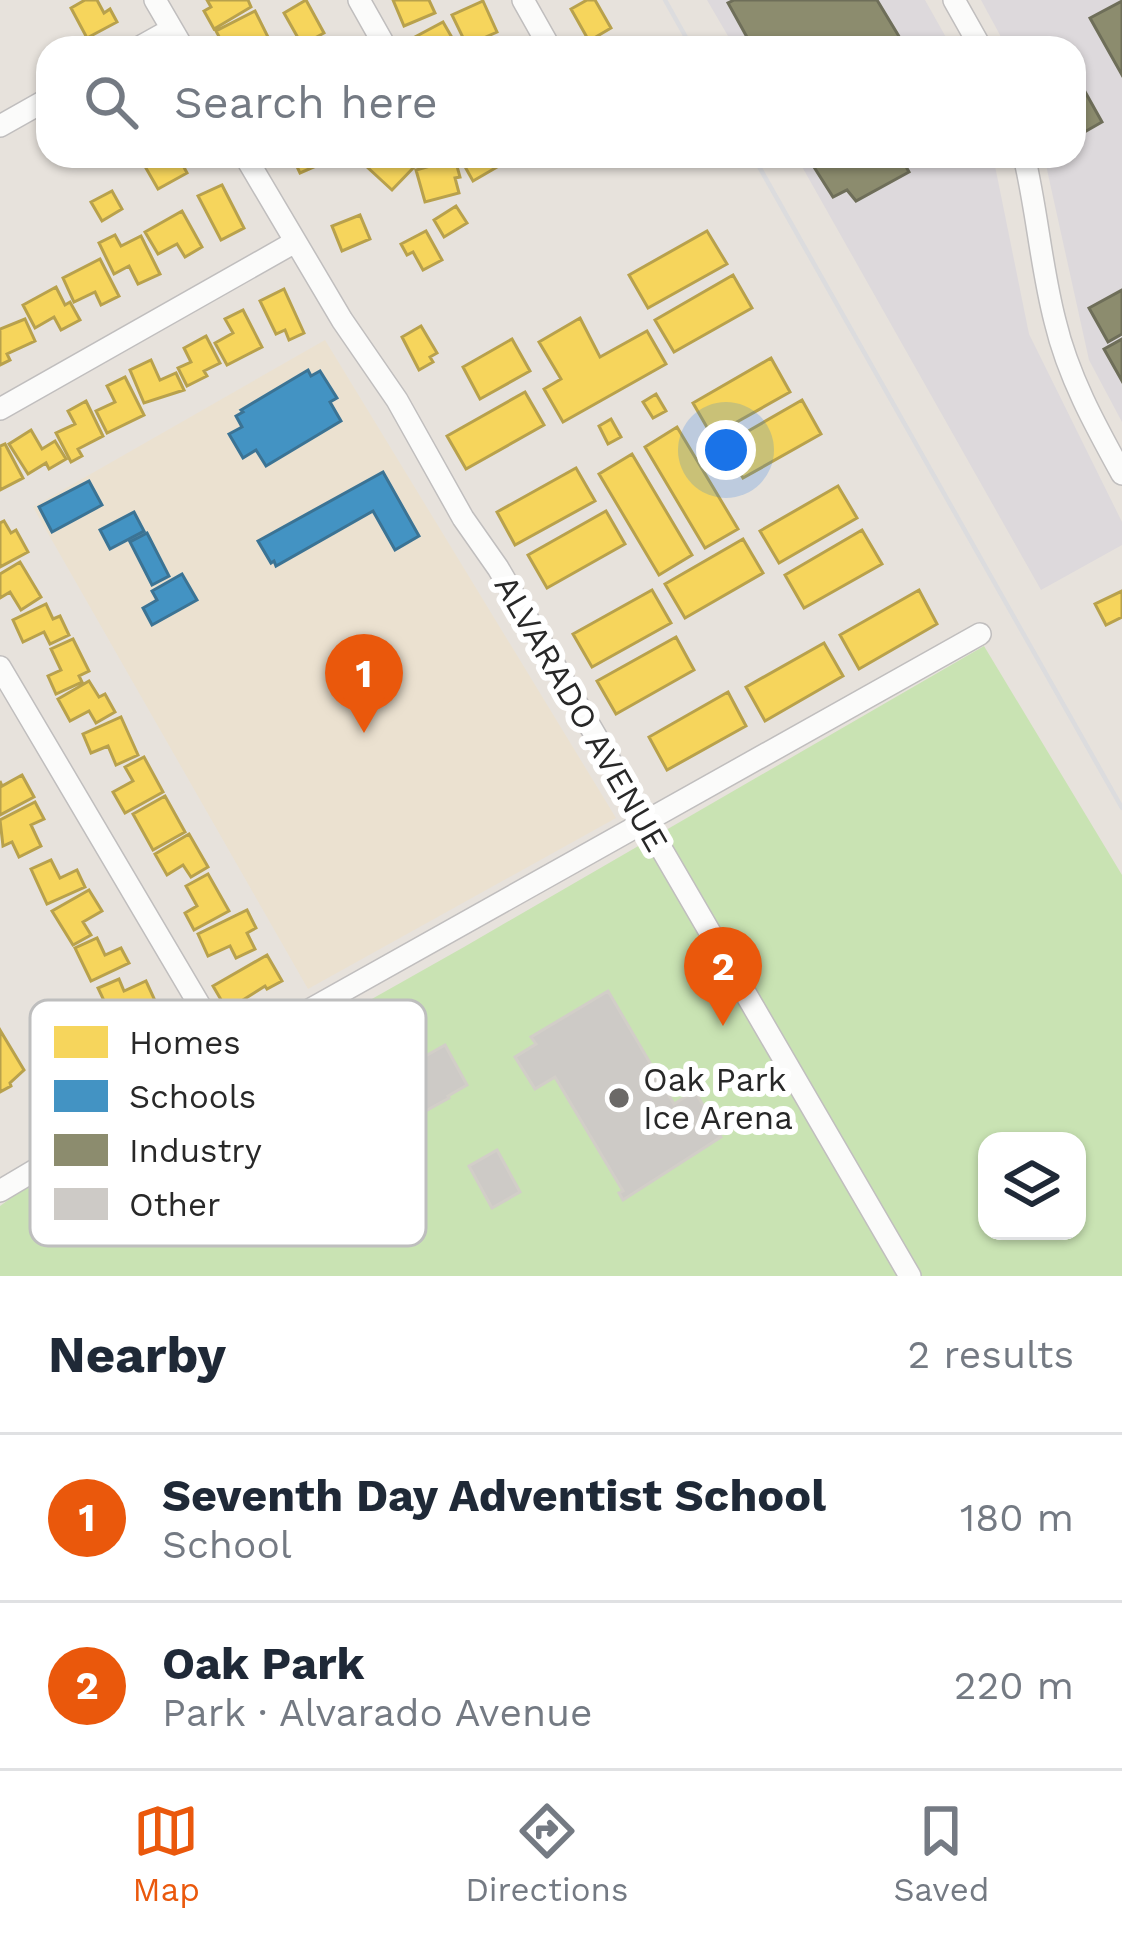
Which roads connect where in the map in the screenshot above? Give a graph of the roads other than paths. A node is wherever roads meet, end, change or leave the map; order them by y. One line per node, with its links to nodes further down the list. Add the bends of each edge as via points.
1 (155, 0): 5 (street)
2 (359, 0): 6 (street)
3 (523, 0): 7 (street)
4 (954, 0): 8 (street)
5 (175, 36)
6 (379, 36)
7 (543, 36)
8 (974, 36)
9 (36, 106): 10 (street)
10 (0, 126)
11 (252, 168): 13 (street, ALVARADO AVENUE)
12 (1026, 168): 15 (street, via 1068,367)
13 (295, 242): 14 (street); 18 (street, ALVARADO AVENUE, via 498,568)
14 (0, 409)
15 (1122, 474)
16 (980, 634): 18 (street)
17 (0, 667): 19 (street)
18 (644, 823): 20 (street); 23 (street, ALVARADO AVENUE)
19 (197, 1000)
20 (327, 1000)
21 (30, 1173): 22 (street)
22 (0, 1191)
23 (910, 1276)

